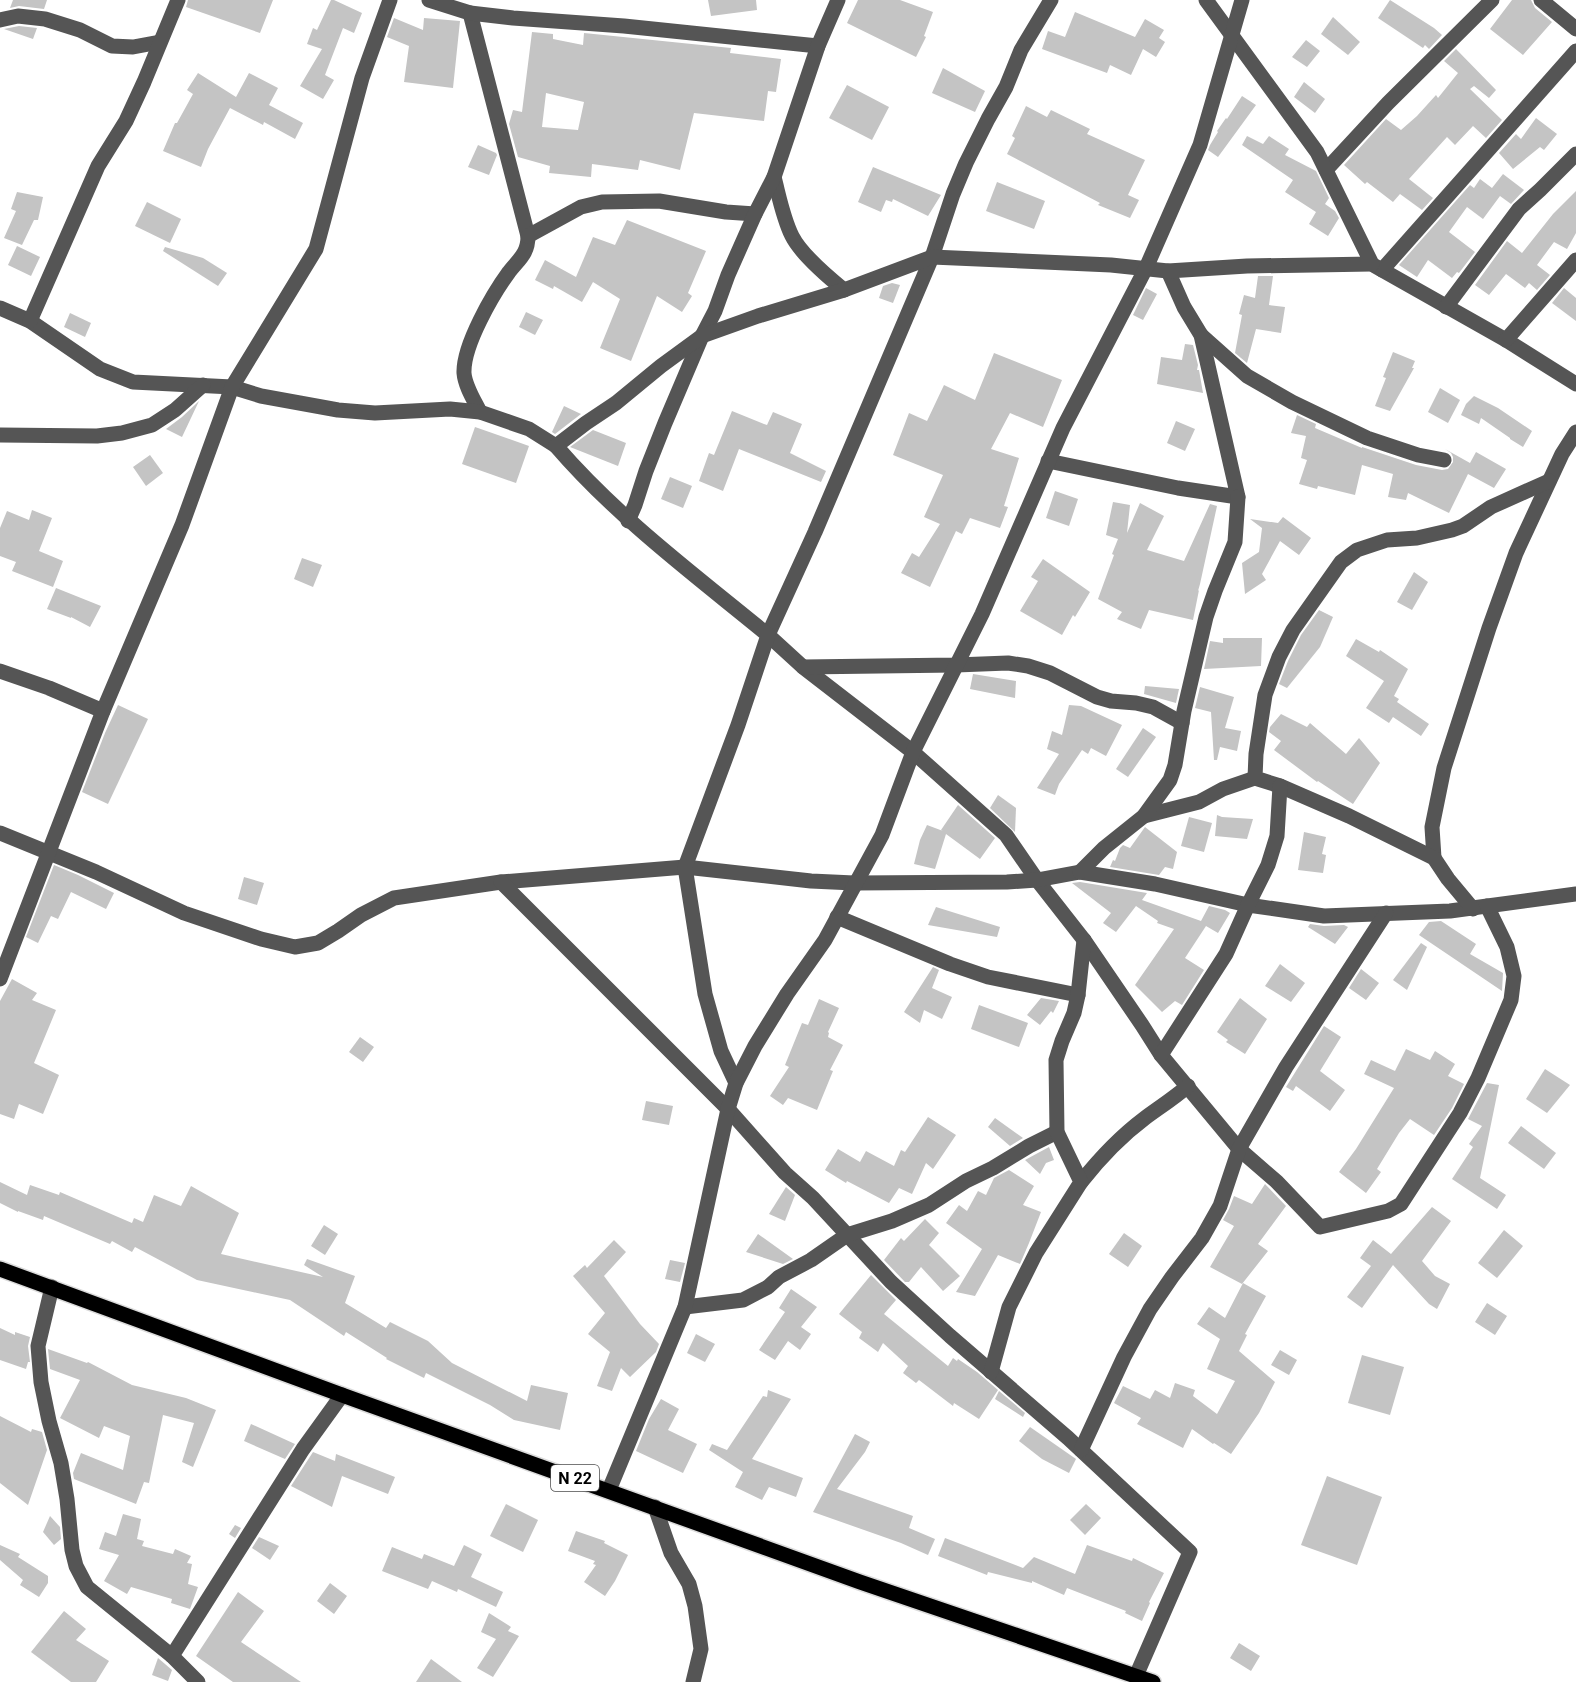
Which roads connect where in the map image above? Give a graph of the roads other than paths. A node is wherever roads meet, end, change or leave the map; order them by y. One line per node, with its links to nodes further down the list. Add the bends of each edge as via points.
1 (178, 0): 14 (street)
2 (390, 0): 36 (street, via 362,78 316,249)
3 (429, 0): 10 (street)
4 (838, 0): 15 (street)
5 (1051, 0): 22 (street, via 1021,50 966,163)
6 (1206, 0): 13 (street)
7 (1242, 0): 13 (street)
8 (1492, 0): 18 (street)
9 (1541, 0): 12 (street)
10 (470, 13): 15 (street); 21 (street)
11 (0, 20): 14 (street, via 18,16 45,19 112,46)
12 (1576, 29)
13 (1232, 34): 18 (street); 25 (street, via 1200,145)
14 (160, 42): 30 (street, via 126,121 98,166)
15 (818, 46): 19 (street)
16 (1576, 51): 24 (street)
17 (1576, 154): 28 (street, via 1519,209)
18 (1326, 170): 24 (street)
19 (774, 177): 20 (street); 27 (street, via 793,238)
20 (754, 214): 21 (street, via 659,201 603,202 581,207); 32 (street)
21 (528, 236): 37 (street, via 524,255 492,298 465,363 464,375)
22 (932, 257): 25 (street); 27 (street); 46 (street)
23 (1576, 260): 33 (street)
24 (1377, 267): 26 (street, via 1247,266); 28 (street)
25 (1146, 268): 26 (street); 42 (street)
26 (1168, 271): 31 (street)
27 (844, 290): 32 (street)
28 (1446, 307): 33 (street)
29 (0, 308): 30 (street)
30 (30, 321): 35 (street, via 100,369 133,382)
31 (1201, 335): 41 (street, via 1247,376 1292,402 1367,438); 44 (street)
32 (702, 336): 40 (street); 45 (street)
33 (1506, 340): 34 (street)
34 (1575, 382)
35 (203, 385): 36 (street); 39 (street, via 152,424 122,433)
36 (232, 387): 37 (street, via 338,410); 50 (street, via 182,525)
37 (480, 412): 40 (street, via 529,429)
38 (1576, 432): 43 (street)
39 (0, 435)
40 (556, 446): 45 (street)
41 (1443, 460)
42 (1048, 461): 44 (street); 47 (street)
43 (1549, 481): 53 (street, via 1491,507 1463,526 1417,538 1387,540 1358,550 1341,562 1293,630 1279,657 1265,695); 58 (street, via 1516,554 1444,768 1432,827)
44 (1238, 497): 51 (street, via 1235,542 1206,617)
45 (628, 520): 46 (street)
46 (768, 635): 48 (street); 59 (street)
47 (956, 665): 48 (street); 51 (street, via 1028,666 1097,697 1153,707); 52 (street)
48 (803, 667): 52 (street)
49 (0, 671): 50 (street)
50 (103, 711): 57 (street)
51 (1182, 723): 55 (street, via 1170,780)
52 (913, 752): 61 (street, via 1006,835); 63 (street, via 882,835)
53 (1255, 778): 54 (street); 55 (street, via 1190,805)
54 (1280, 786): 58 (street); 65 (street, via 1277,836)
55 (1144, 816): 60 (street)
56 (0, 833): 57 (street)
57 (49, 852): 62 (street, via 184,913 296,947 318,943 394,898); 70 (street)
58 (1434, 858): 66 (street, via 1448,879)
59 (685, 867): 62 (street); 63 (street); 73 (street, via 705,994 721,1051)
60 (1080, 872): 61 (street); 65 (street)
61 (1037, 880): 63 (street); 69 (street)
62 (501, 882): 75 (street)
63 (854, 884): 68 (street)
64 (1576, 894): 66 (street)
65 (1248, 905): 67 (street, via 1324,916); 72 (street, via 1226,954)
66 (1480, 907): 67 (street); 77 (street, via 1507,947 1514,976 1511,1000 1464,1104 1401,1204 1388,1211 1320,1227)
67 (1386, 913): 77 (street, via 1286,1067)
68 (837, 917): 71 (street, via 988,977); 73 (street, via 755,1046)
69 (1084, 940): 71 (street); 72 (street)
70 (0, 979)
71 (1078, 994): 76 (street, via 1056,1060)
72 (1161, 1055): 74 (street)
73 (736, 1083): 75 (street)
74 (1188, 1086): 77 (street); 78 (street, via 1145,1118)
75 (728, 1108): 79 (street); 82 (street)
76 (1057, 1132): 78 (street); 79 (street, via 928,1205)
77 (1239, 1149): 85 (street, via 1220,1206 1202,1238 1150,1309)
78 (1081, 1182): 83 (street, via 1036,1253 1009,1307)
79 (847, 1235): 82 (street, via 742,1300); 83 (street, via 891,1282)
80 (0, 1269): 81 (main road, N 22)
81 (52, 1287): 84 (main road, N 22); 88 (street, via 38,1346 41,1382 61,1463 76,1566 87,1587)
82 (685, 1307): 86 (street)
83 (991, 1372): 85 (street)
84 (342, 1395): 86 (main road, N 22); 88 (street, via 303,1449)
85 (1081, 1450): 89 (street, via 1190,1552)
86 (609, 1490): 87 (main road, N 22)
87 (655, 1507): 89 (main road, N 22); 91 (street, via 695,1606 701,1649)
88 (172, 1656): 90 (street)
89 (1136, 1676): 92 (main road, N 22)
90 (198, 1682)
91 (693, 1682)
92 (1153, 1682)

